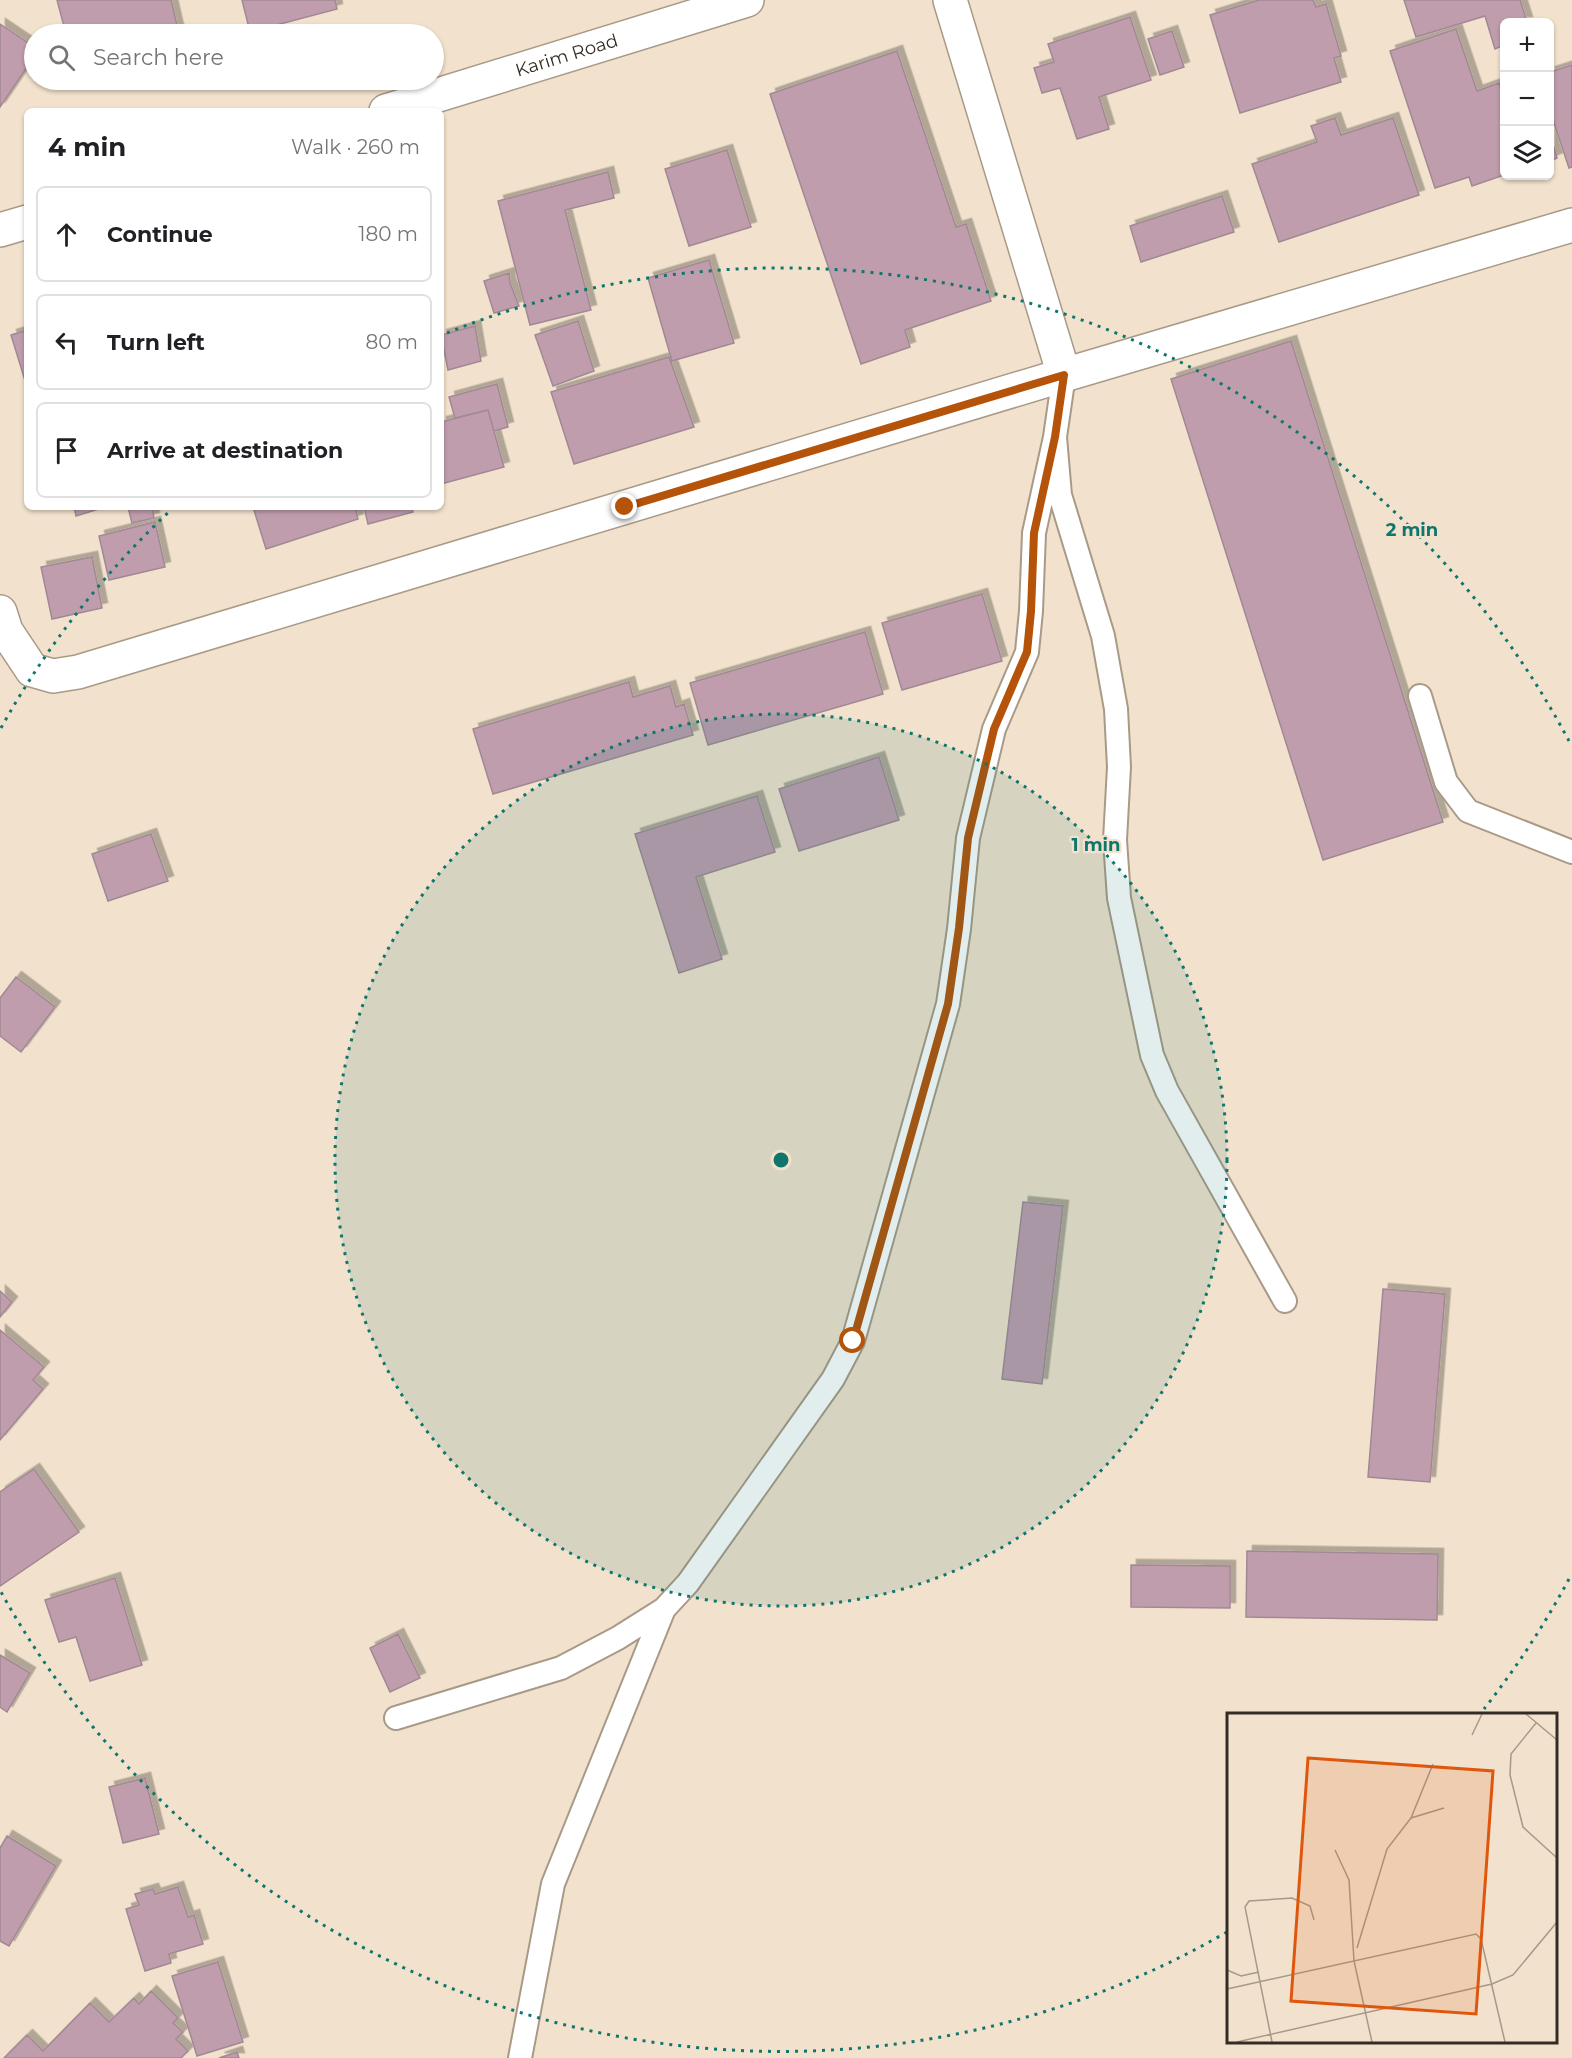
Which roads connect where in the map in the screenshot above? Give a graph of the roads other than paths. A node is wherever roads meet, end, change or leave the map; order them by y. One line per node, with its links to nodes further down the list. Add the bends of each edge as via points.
1 (747, 0): 3 (street, Karim Road)
2 (950, 0): 7 (street)
3 (396, 108)
4 (24, 223): 6 (street)
5 (1572, 225): 7 (street)
6 (0, 230)
7 (1064, 375): 8 (lane); 9 (street, via 78,672 52,676 32,670 6,630)
8 (1055, 437): 12 (lane, via 1060,495 1103,636 1116,709 1119,767 1115,840 1119,898 1152,1055 1167,1091); 13 (lane, via 1034,533 1027,652 994,729 968,838 948,1004 853,1341 833,1379 688,1583)
9 (0, 612)
10 (1420, 696): 11 (lane, via 1446,782 1468,811)
11 (1572, 852)
12 (1285, 1301)
13 (664, 1609): 14 (lane, via 561,1668); 15 (lane, via 553,1884)
14 (396, 1718)
15 (520, 2058)

